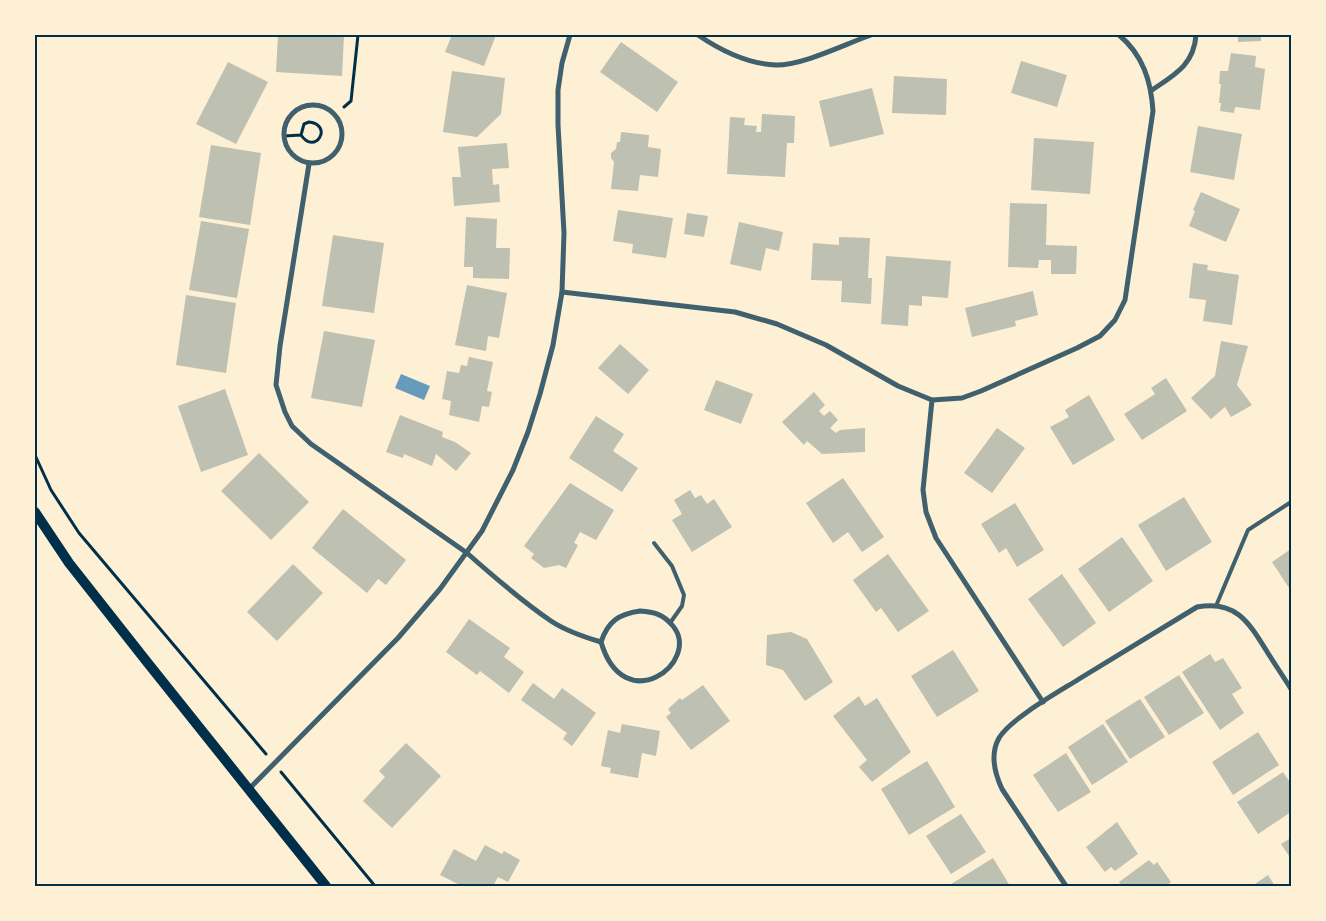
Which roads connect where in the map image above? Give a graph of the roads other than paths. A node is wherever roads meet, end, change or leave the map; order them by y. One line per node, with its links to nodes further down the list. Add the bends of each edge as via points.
1 (570, 35): 8 (street, via 558,90 564,233)
2 (698, 35): 3 (street, via 748,60 777,65 806,59)
3 (871, 35)
4 (1119, 35): 6 (street, via 1137,55)
5 (1196, 35): 6 (street, via 1190,58 1184,66)
6 (1152, 90): 9 (street, via 1153,111 1130,276 1126,300 1116,320 1100,336 981,391 962,398)
7 (309, 164): 7 (street, via 296,159 284,136 286,123 293,112 305,106 318,105 335,115 342,133 340,146 333,156); 13 (street, via 276,385 284,412 292,426 310,444)
8 (562, 292): 9 (street, via 735,312 778,324); 13 (street, via 553,345 528,432 500,497)
9 (932, 400): 18 (street, via 923,490 926,512 936,538)
10 (1291, 502): 14 (lane, via 1248,530)
11 (35, 512): 19 (main road, via 90,589)
12 (654, 543): 15 (lane, via 672,566 684,595 682,606)
13 (467, 553): 16 (street, via 552,622); 19 (street, via 398,638)
14 (1216, 606): 17 (street, via 1239,614 1251,626); 18 (street, via 1197,607)
15 (670, 624): 16 (street, via 654,612 626,613 605,630); 16 (street, via 675,629 679,648 669,668 659,677 646,681 631,680 619,674 610,664)
16 (601, 642)
17 (1291, 689)
18 (1043, 702): 21 (street, via 1000,738 995,753 996,775)
19 (249, 789): 20 (main road)
20 (326, 886)
21 (1066, 886)

